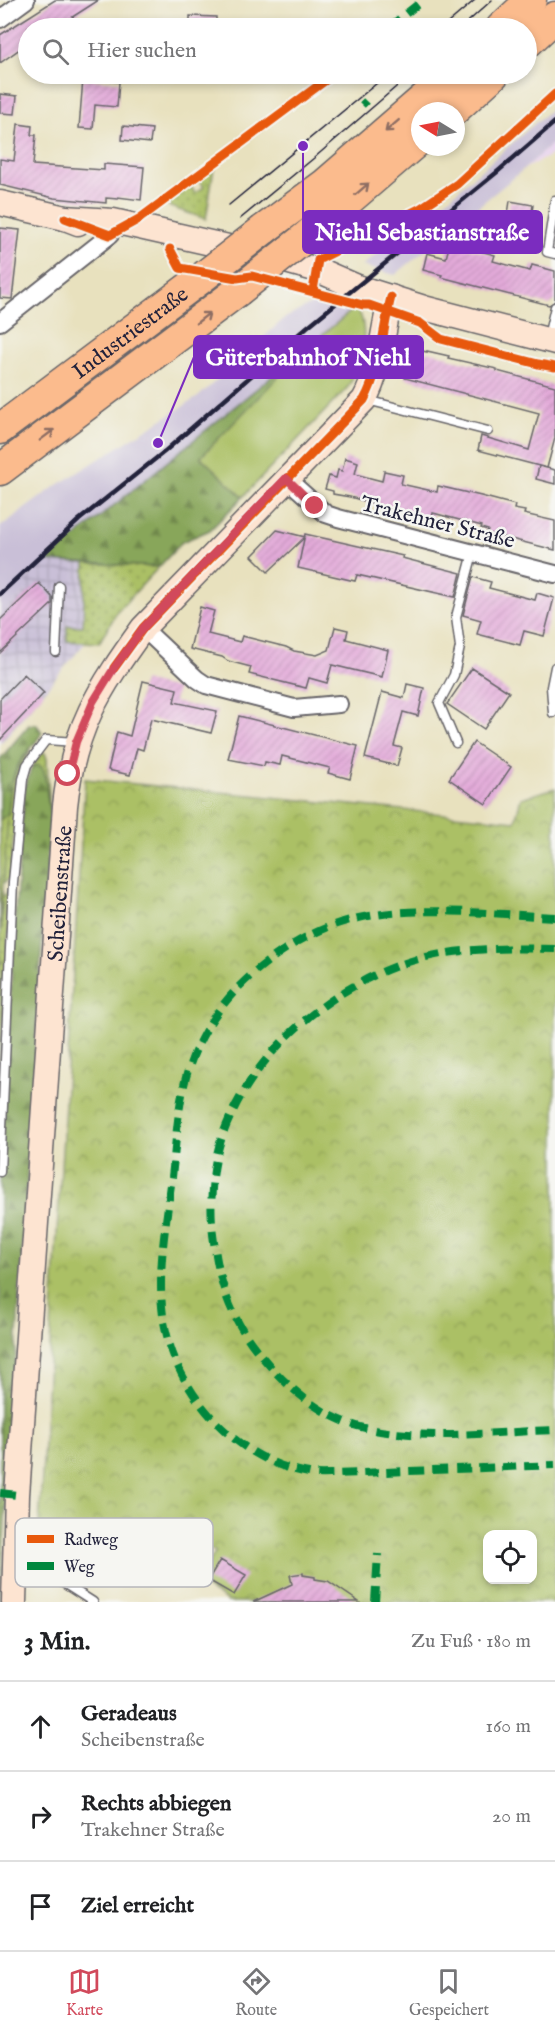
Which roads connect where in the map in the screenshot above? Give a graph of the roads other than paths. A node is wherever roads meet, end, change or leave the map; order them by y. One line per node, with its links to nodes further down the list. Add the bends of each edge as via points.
1 (26, 0): 5 (street)
2 (531, 0): 4 (highway)
3 (555, 17): 6 (highway)
4 (512, 18)
5 (0, 19)
6 (537, 34)
7 (440, 84): 22 (highway, Industriestraße, one-way to 22, bridge, via 325,184)
8 (483, 84): 9 (highway)
9 (463, 102)
10 (411, 147): 24 (highway, Industriestraße, one-way to 10, bridge, via 302,241)
11 (555, 200): 15 (lane, via 547,252)
12 (0, 203): 13 (street)
13 (65, 218): 14 (street); 16 (street, via 113,221 264,255 318,270)
14 (110, 235): 16 (street, via 315,282); 19 (street)
15 (555, 254)
16 (357, 287): 17 (street)
17 (392, 297): 20 (street); 21 (street, Scheibenstraße, via 378,364)
18 (555, 306): 20 (lane)
19 (2, 318)
20 (551, 341)
21 (364, 400): 23 (lane); 25 (street, Scheibenstraße)
22 (0, 429)
23 (488, 431)
24 (0, 470)
25 (286, 478): 26 (street, Trakehner Straße, via 326,514); 29 (street, Scheibenstraße)
26 (473, 553): 27 (street, Trakehner Straße); 35 (lane, via 456,618 460,647 454,675 439,703)
27 (555, 574)
28 (58, 586): 30 (lane)
29 (143, 628): 32 (street, via 207,685 294,708); 34 (street, Scheibenstraße, via 93,702)
30 (56, 652)
31 (555, 667): 33 (lane, via 551,687)
32 (339, 704)
33 (553, 713)
34 (76, 742): 36 (lane, via 46,740 27,765 23,779 13,882); 37 (street, Scheibenstraße, via 64,806)
35 (456, 743)
36 (0, 1172)
37 (16, 1518)
38 (15, 1549): 39 (street, Scheibenstraße)
39 (14, 1571): 41 (street, Scheibenstraße)
40 (70, 1587): 42 (lane)
41 (14, 1602)
42 (93, 1602)

